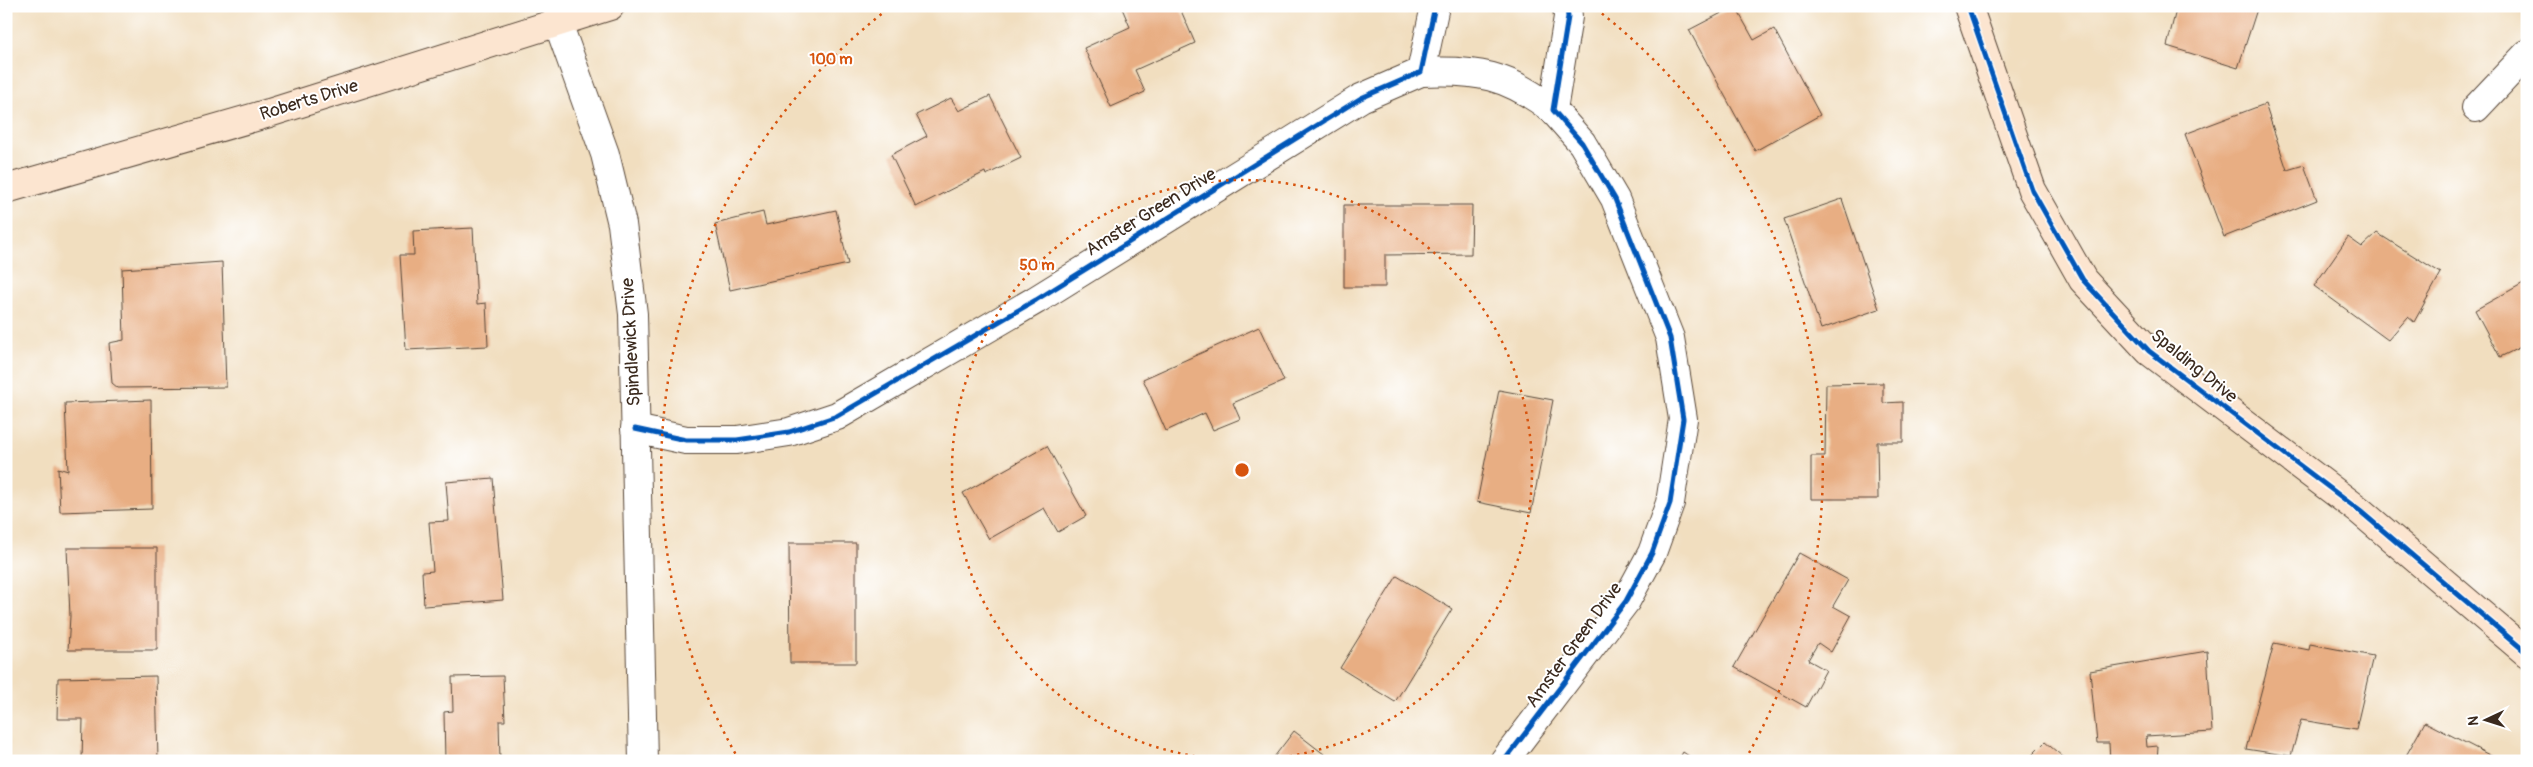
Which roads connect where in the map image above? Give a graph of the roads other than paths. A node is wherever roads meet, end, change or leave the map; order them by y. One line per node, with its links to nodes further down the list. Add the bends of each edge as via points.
1 (610, 6): 5 (street, Roberts Drive)
2 (1435, 6): 7 (street)
3 (1567, 6): 9 (street)
4 (1968, 6): 12 (street, Spalding Drive, via 2032,190 2083,280 2149,351 2360,511)
5 (558, 23): 10 (street, Roberts Drive); 11 (street, Spindlewick Drive, via 605,154 622,224 633,314)
6 (2527, 54): 8 (street)
7 (1421, 72): 9 (street, Amster Green Drive, via 1458,70 1494,76 1529,91); 11 (street, Amster Green Drive, via 1361,98 1036,300 837,416 789,432 738,440 686,440)
8 (2476, 108)
9 (1553, 110): 14 (street, Amster Green Drive, via 1582,143 1615,199 1670,338 1683,419 1670,503 1652,553 1626,601)
10 (6, 189)
11 (635, 429): 13 (street, Spindlewick Drive)
12 (2527, 653)
13 (643, 761)
14 (1504, 761)

